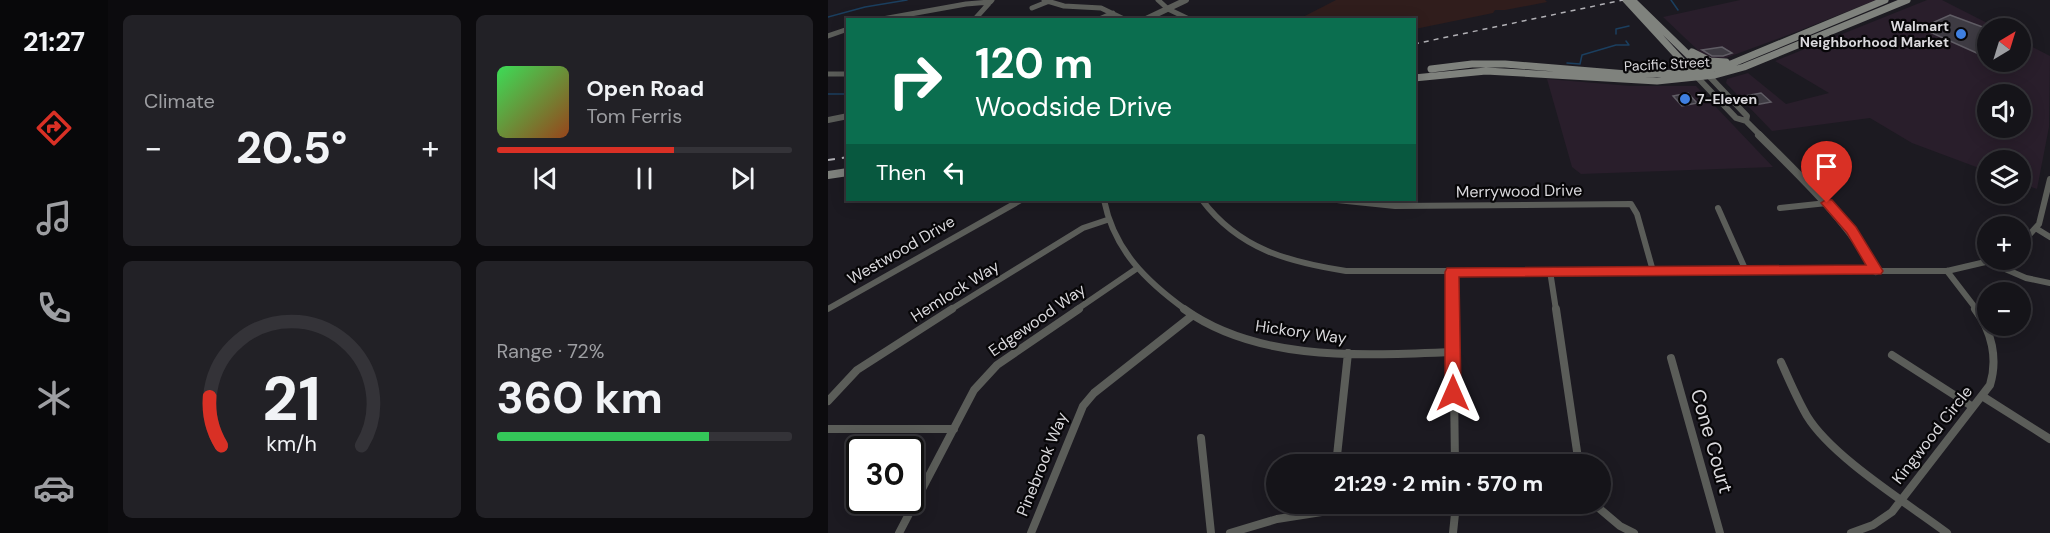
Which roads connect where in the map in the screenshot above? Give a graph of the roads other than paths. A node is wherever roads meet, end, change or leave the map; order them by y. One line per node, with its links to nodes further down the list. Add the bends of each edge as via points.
1 (1158, 0): 11 (street)
2 (1186, 0): 11 (street)
3 (1626, 0): 10 (main road)
4 (1632, 0): 10 (main road)
5 (1885, 0): 19 (main road, Pacific Street)
6 (1907, 0): 24 (main road, Pacific Street)
7 (991, 1): 13 (street); 14 (street)
8 (1046, 1): 9 (street); 12 (street)
9 (1032, 8)
10 (1636, 8): 25 (main road); 26 (main road)
11 (1168, 9): 17 (street); 18 (street)
12 (1113, 13): 15 (street); 16 (street)
13 (888, 18)
14 (976, 18)
15 (1102, 18)
16 (1122, 18)
17 (1148, 18)
18 (1187, 18)
19 (1829, 24): 24 (main road, via 1812,35); 27 (main road, Pacific Street)
20 (846, 30): 21 (street)
21 (839, 32): 22 (street); 23 (street)
22 (828, 36)
23 (846, 37)
24 (1812, 40): 34 (main road, Pacific Street, via 1744,67)
25 (1676, 42): 27 (main road, via 1714,62); 34 (main road)
26 (1665, 43): 35 (main road, via 1674,64 1668,71); 36 (main road)
27 (1757, 53): 34 (main road, Pacific Street)
28 (1552, 67): 29 (main road, Pacific Street, via 1495,63); 30 (main road, via 1516,67); 35 (main road, Pacific Street)
29 (1463, 68): 30 (main road, Pacific Street); 31 (main road, Pacific Street); 37 (main road, Pacific Street)
30 (1510, 71): 36 (main road, Pacific Street, via 1609,80 1662,81)
31 (1416, 72)
32 (828, 74): 33 (street)
33 (846, 74)
34 (1707, 74): 36 (main road, Pacific Street); 40 (street, via 1747,116)
35 (1645, 75): 36 (main road, Pacific Street)
36 (1695, 75): 40 (street, via 1736,118)
37 (1416, 78)
38 (846, 116): 39 (street)
39 (828, 120)
40 (1746, 122): 48 (street)
41 (846, 172): 42 (main road)
42 (828, 176)
43 (2050, 179): 52 (street)
44 (1019, 201): 65 (street, Westwood Drive)
45 (1104, 201): 51 (street, Hickory Way)
46 (1203, 201): 63 (street, via 1236,234 1288,260 1346,271)
47 (1343, 201): 59 (street, Merrywood Drive, via 1395,206 1631,204)
48 (1827, 203): 50 (street); 61 (street, via 1851,230)
49 (1719, 208): 60 (street)
50 (1780, 208)
51 (1107, 220): 56 (street, Hickory Way); 73 (street, Hemlock Way, via 1083,228 879,354 857,370)
52 (2037, 230): 53 (street); 54 (street)
53 (2031, 236)
54 (2050, 237)
55 (1977, 264): 62 (street)
56 (1136, 269): 66 (street, Hickory Way); 76 (street, Edgewood Way, via 997,365 974,390)
57 (2010, 270): 64 (street)
58 (1550, 271): 59 (street); 63 (street); 81 (street)
59 (1653, 271): 60 (street)
60 (1746, 271): 61 (street)
61 (1876, 271): 62 (street)
62 (1947, 271): 72 (street, Kingwood Circle, via 1982,316 1993,345 1994,372)
63 (1452, 272): 67 (street)
64 (2050, 283)
65 (828, 309)
66 (1193, 315): 68 (street, Hickory Way, via 1268,343); 87 (street, Pinebrook Way, via 1094,393 1083,406)
67 (1453, 352): 68 (street, Hickory Way); 80 (street)
68 (1348, 353): 79 (street)
69 (1892, 355): 74 (street)
70 (1671, 358): 92 (street, Cone Court)
71 (1781, 362): 82 (street, via 1803,408 1824,438)
72 (1982, 396): 74 (street, Kingwood Circle); 78 (street)
73 (828, 401)
74 (1973, 407): 82 (street, Kingwood Circle)
75 (828, 429): 76 (street)
76 (954, 429): 86 (street, Edgewood Way)
77 (1201, 438): 88 (street)
78 (2050, 439)
79 (1337, 454)
80 (1455, 454)
81 (1577, 454)
82 (1902, 500): 93 (street, Kingwood Circle, via 1873,525); 94 (street)
83 (1309, 514): 89 (street)
84 (1455, 514): 90 (street)
85 (1606, 514): 91 (street)
86 (899, 533)
87 (1031, 533)
88 (1211, 533)
89 (1230, 533)
90 (1453, 533)
91 (1634, 533)
92 (1720, 533)
93 (1851, 533)
94 (1947, 533)

